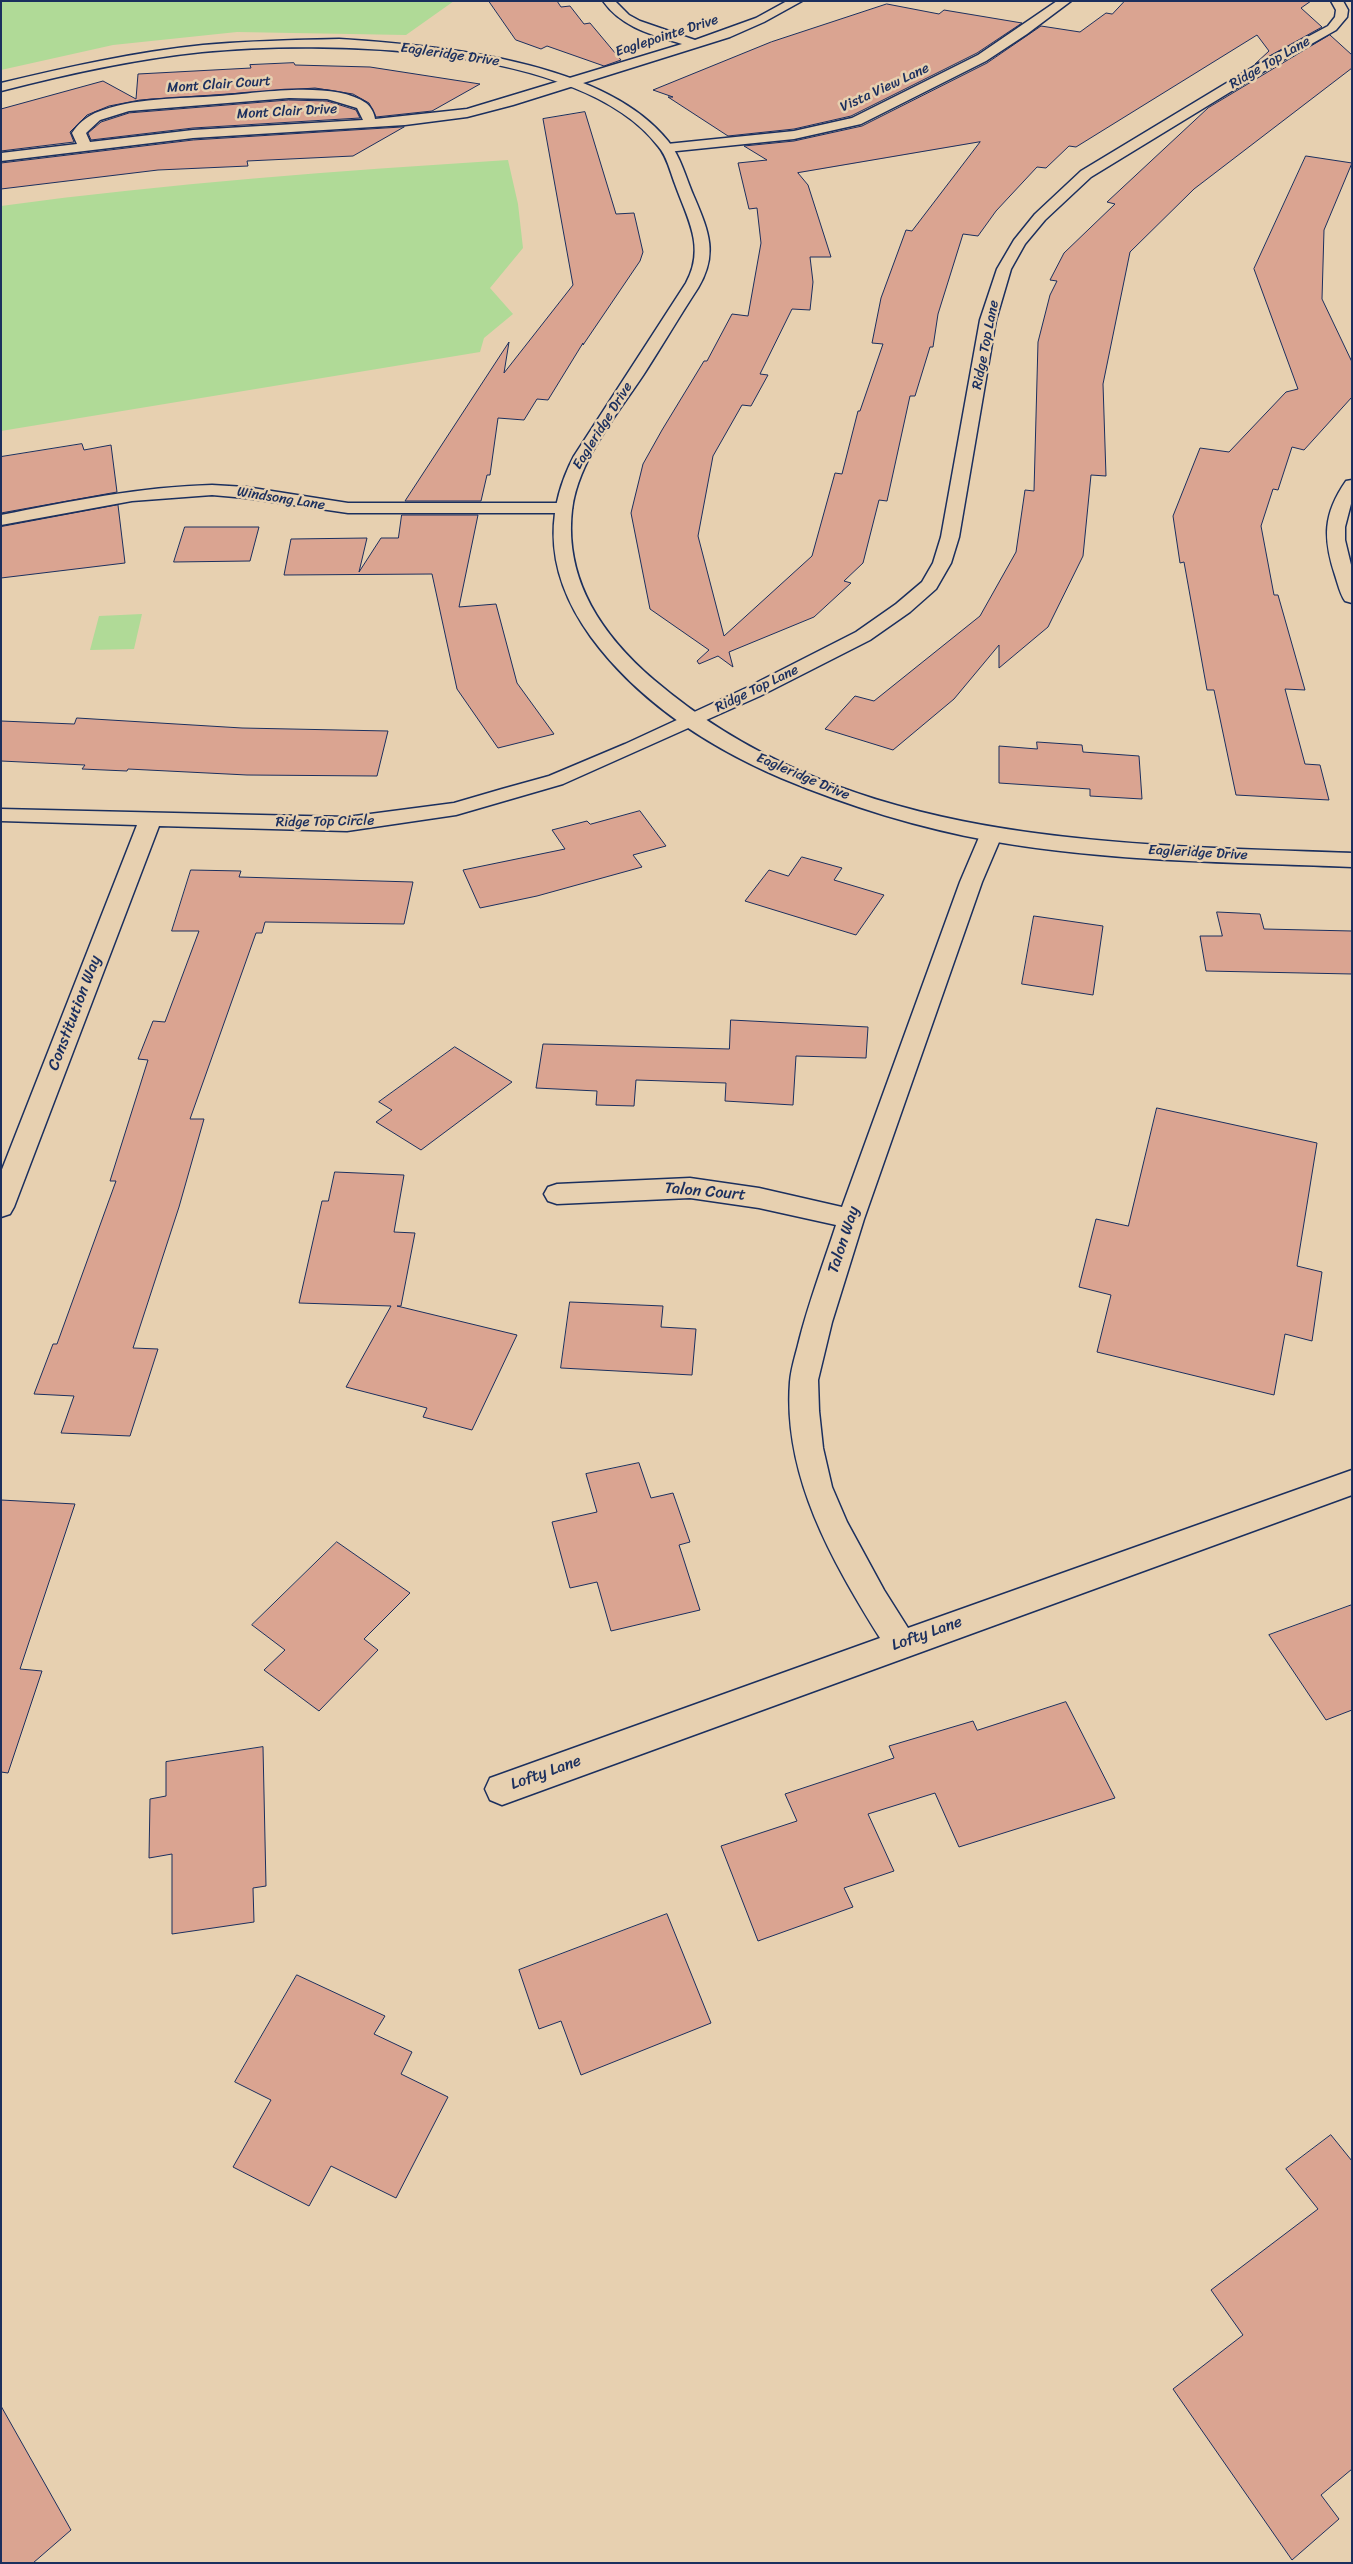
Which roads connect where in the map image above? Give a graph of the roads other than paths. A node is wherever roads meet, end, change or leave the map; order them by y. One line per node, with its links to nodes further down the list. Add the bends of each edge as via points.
1 (608, 1): 7 (street, via 630,20)
2 (796, 1): 7 (street, Eaglepointe Drive, via 760,20)
3 (1065, 1): 12 (street, Vista View Lane, via 982,58 856,121 794,135)
4 (1337, 1): 5 (street, via 1342,10 1341,17)
5 (1332, 28): 6 (street); 18 (street, Ridge Top Lane, via 1086,174 1040,217 1004,269 996,293 988,320 950,537 942,563 929,585 863,636)
6 (1349, 31)
7 (695, 44): 8 (street, Eaglepointe Drive)
8 (571, 82): 9 (street, Eagleridge Drive, via 454,53 357,45 294,44 143,56); 10 (street, Mont Clair Drive, via 467,113); 12 (street, Eagleridge Drive, via 607,98 631,114)
9 (1, 87)
10 (370, 123): 11 (street, Mont Clair Drive, via 193,134); 11 (street, Mont Clair Court, via 367,111 361,105 327,96 290,95 158,104 123,109 94,119 79,133)
11 (85, 146): 13 (street, Mont Clair Drive)
12 (667, 148): 15 (street, Eagleridge Drive, via 694,216 704,256 700,272 579,460)
13 (1, 157)
14 (1352, 485): 17 (street, via 1339,506 1334,537)
15 (563, 508): 16 (street, Windsong Lane, via 348,508 246,492 204,490 140,495); 18 (street, Eagleridge Drive, via 562,541 566,572 579,606 600,638 630,670)
16 (1, 520)
17 (1352, 597)
18 (692, 721): 20 (street, Ridge Top Circle, via 556,780 456,809 347,824); 21 (street, Eagleridge Drive, via 714,736 781,770 845,796)
19 (1, 815): 20 (street, Ridge Top Circle)
20 (150, 820): 24 (street, Constitution Way)
21 (991, 835): 22 (street, Eagleridge Drive, via 1163,852); 25 (street, Talon Way, via 971,882)
22 (1352, 860)
23 (557, 1194): 25 (street, Talon Court, via 690,1188 758,1198)
24 (1, 1207)
25 (851, 1219): 27 (street, Talon Way, via 818,1322 804,1380 808,1448 817,1488 832,1526)
26 (1352, 1482): 27 (street, Lofty Lane)
27 (900, 1643): 28 (street, Lofty Lane)
28 (502, 1789)

